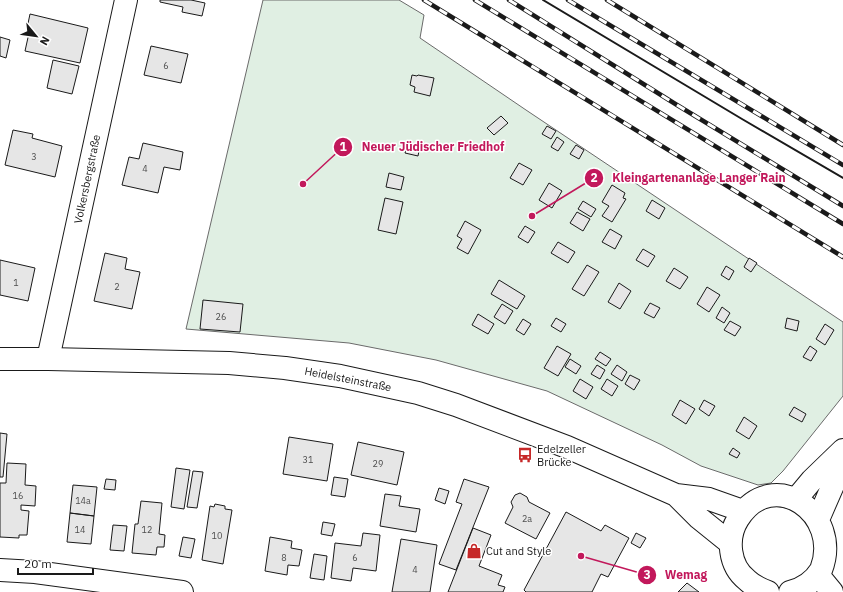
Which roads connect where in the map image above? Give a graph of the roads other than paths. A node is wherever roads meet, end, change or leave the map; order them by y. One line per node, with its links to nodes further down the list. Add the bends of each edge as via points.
1 (126, 0): 3 (main road, Volkersbergstraße)
2 (0, 359): 3 (main road, Heidelsteinstraße)
3 (48, 359): 6 (main road, Heidelsteinstraße, via 229,363 340,376 418,393 456,405 602,461)
4 (843, 450): 7 (main road)
5 (843, 462): 9 (main road)
6 (676, 495): 8 (main road, Heidelsteinstraße, via 709,499); 10 (main road, Heidelsteinstraße)
7 (797, 498): 8 (main road, via 783,494 768,496); 9 (main road, via 810,505)
8 (743, 511): 10 (main road, via 736,521)
9 (820, 515): 12 (main road, via 826,526 829,552)
10 (730, 543): 14 (main road, via 737,569 745,580 756,588)
11 (0, 570): 13 (main road, via 35,572)
12 (818, 575): 15 (main road); 16 (main road)
13 (182, 592)
14 (768, 592)
15 (794, 592)
16 (832, 592)

